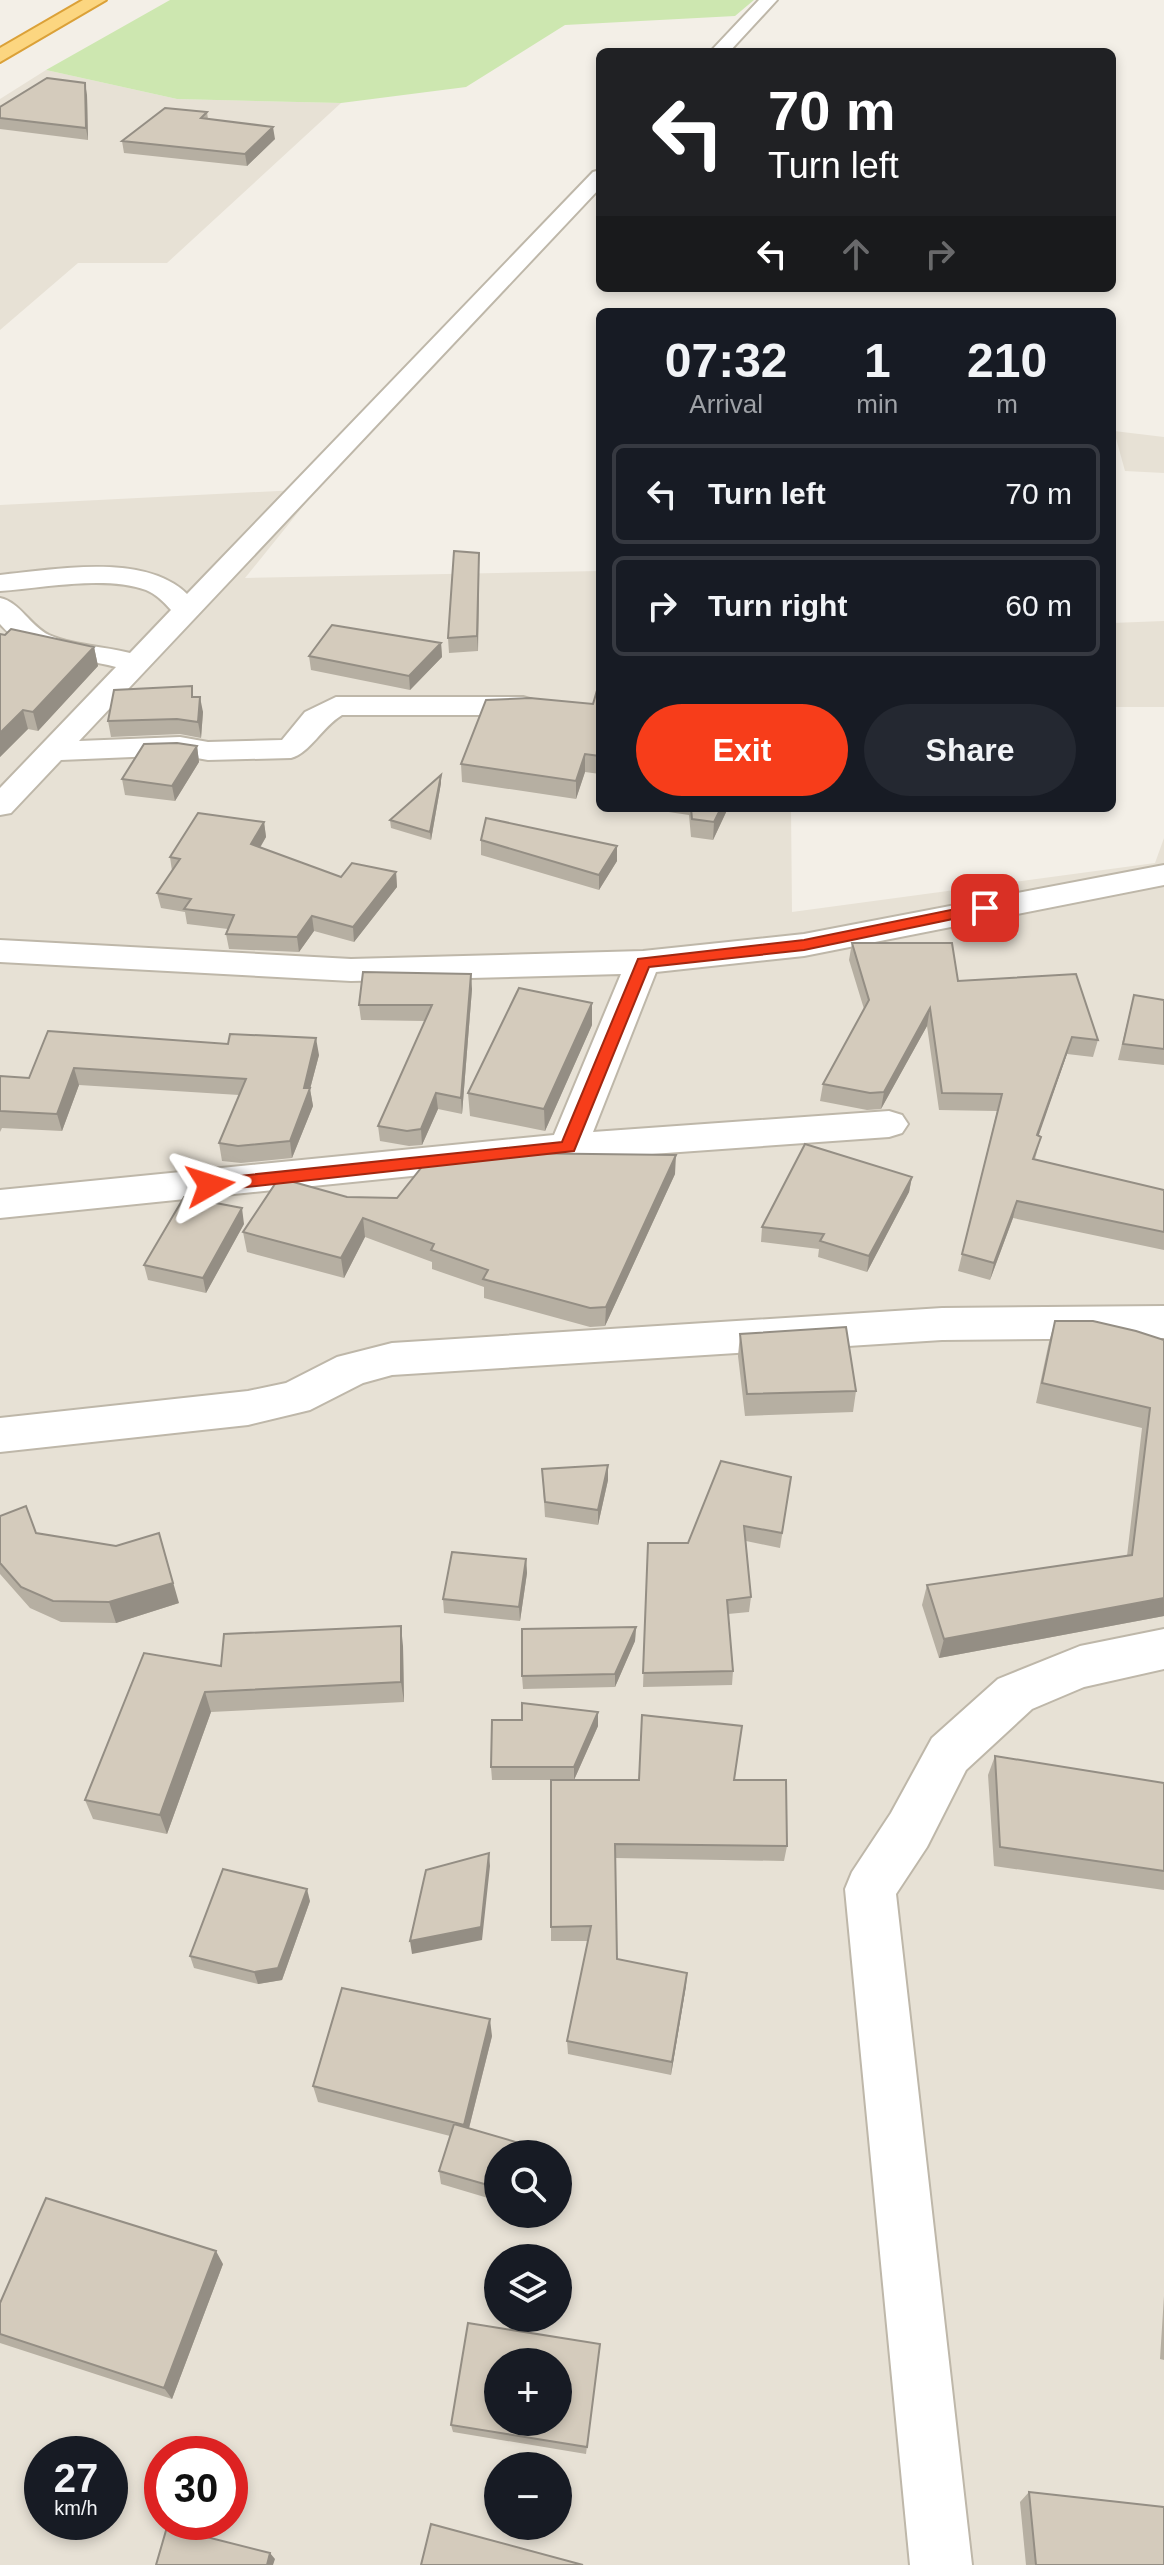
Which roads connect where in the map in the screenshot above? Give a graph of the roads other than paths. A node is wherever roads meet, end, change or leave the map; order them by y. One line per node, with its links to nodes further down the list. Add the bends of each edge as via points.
1 (97, 0): 4 (highway)
2 (768, 0): 3 (street)
3 (723, 48)
4 (0, 56)
5 (596, 180): 8 (street)
6 (0, 583): 8 (street, via 139,580 161,586)
7 (0, 606): 9 (street, via 40,642)
8 (187, 610): 9 (street)
9 (135, 664): 11 (street)
10 (523, 706): 11 (street, via 336,706 316,718 291,749)
11 (53, 751): 12 (street)
12 (0, 806)
13 (1164, 875): 15 (street, via 804,945)
14 (0, 951): 15 (street, via 351,970)
15 (643, 962): 17 (street)
16 (889, 1124): 17 (street)
17 (568, 1147): 18 (street)
18 (0, 1204)
19 (1164, 1322): 20 (street, via 942,1324 392,1359 352,1369 295,1398 248,1408)
20 (0, 1435)
21 (1164, 1649): 22 (street, via 1080,1667 1015,1694 949,1754 870,1889)
22 (941, 2565)

